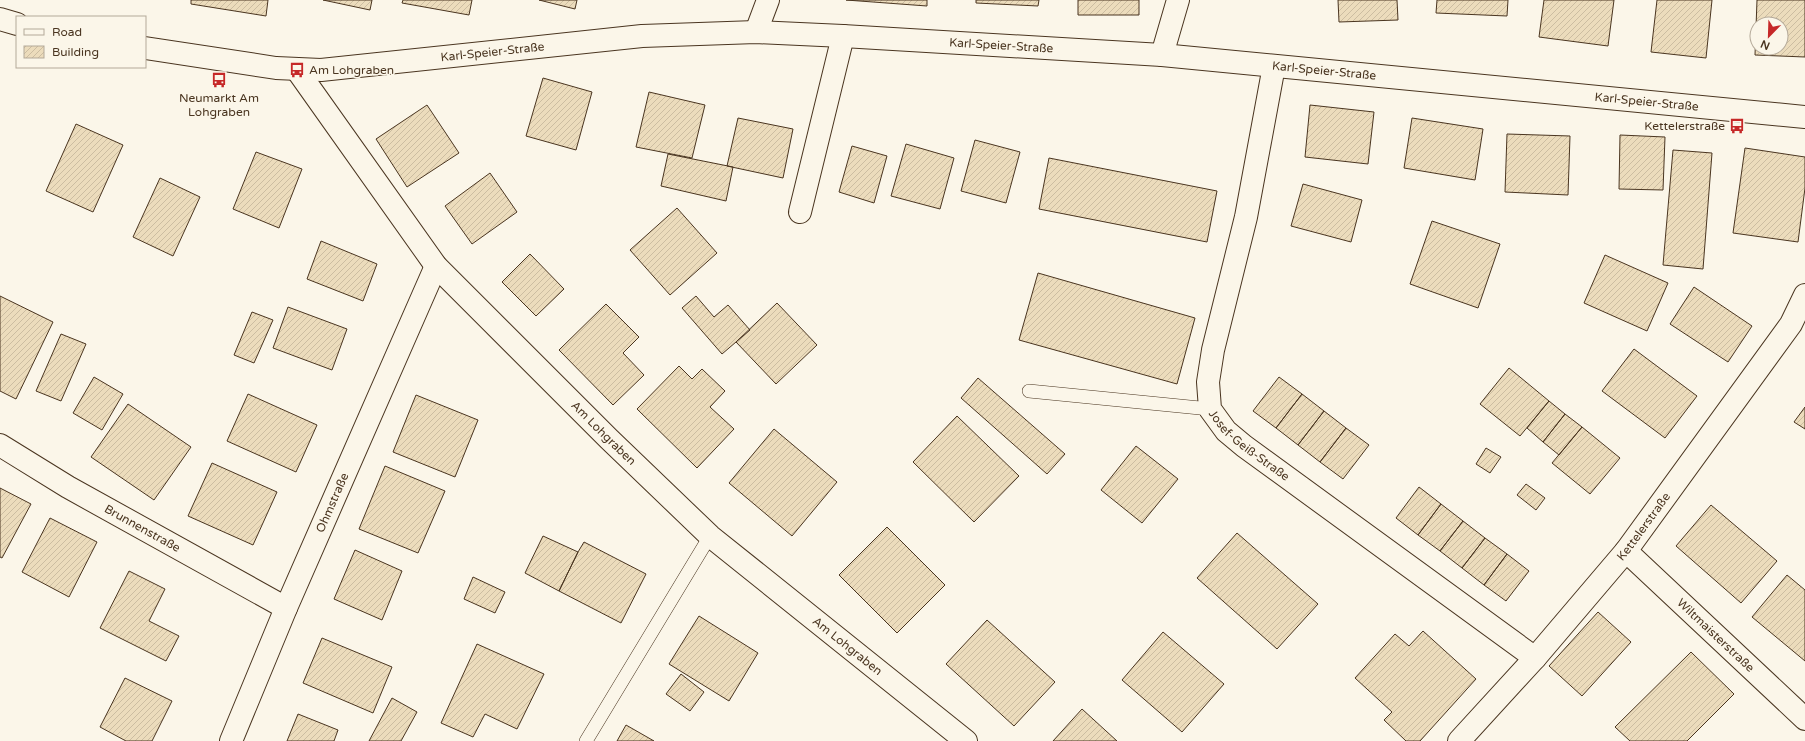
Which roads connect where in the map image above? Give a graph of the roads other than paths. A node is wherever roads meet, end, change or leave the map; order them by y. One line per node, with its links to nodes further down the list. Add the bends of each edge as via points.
1 (768, 0): 5 (street)
2 (1178, 0): 8 (street)
3 (0, 19): 4 (street)
4 (16, 24)
5 (756, 32): 6 (street, Karl-Speier-Straße); 10 (street, Karl-Speier-Straße, via 642,36 342,68)
6 (842, 36): 8 (street, Karl-Speier-Straße); 12 (street)
7 (146, 48): 10 (street, Karl-Speier-Straße)
8 (1162, 55): 9 (street, Karl-Speier-Straße)
9 (1274, 66): 11 (street, Karl-Speier-Straße); 16 (street, Josef-Geiß-Straße, via 1246,217 1213,350 1208,382)
10 (297, 70): 13 (street, Am Lohgraben)
11 (1805, 117)
12 (800, 212)
13 (436, 266): 18 (street, Am Lohgraben); 20 (street, Ohmstraße)
14 (1804, 302): 19 (street, Kettelerstraße, via 1787,330)
15 (1029, 391): 16 (lane)
16 (1210, 409): 21 (street, Josef-Geiß-Straße, via 1226,431 1244,446)
17 (0, 445): 20 (street, Brunnenstraße, via 68,487)
18 (710, 536): 24 (lane); 25 (street, Am Lohgraben)
19 (1626, 551): 21 (street, Kettelerstraße); 22 (street, Wiltmaisterstraße)
20 (286, 608): 23 (street, Ohmstraße)
21 (1535, 658): 26 (street, Kettelerstraße)
22 (1805, 719)
23 (231, 741)
24 (586, 741)
25 (966, 741)
26 (1459, 741)

